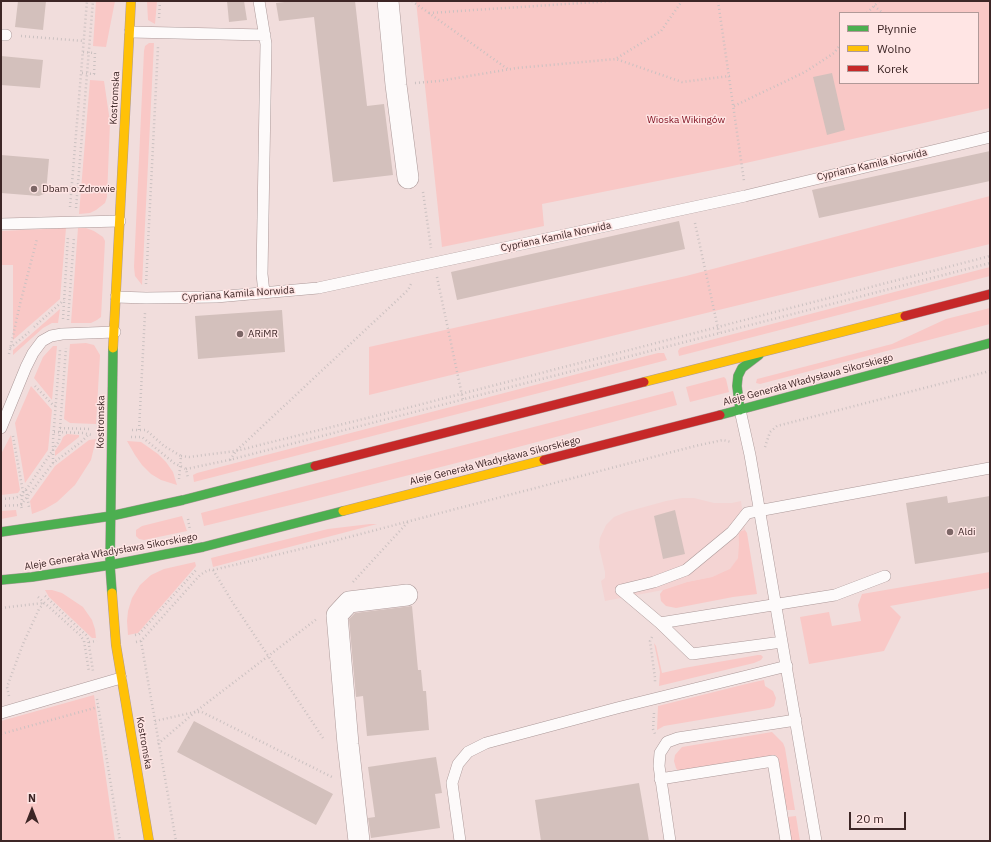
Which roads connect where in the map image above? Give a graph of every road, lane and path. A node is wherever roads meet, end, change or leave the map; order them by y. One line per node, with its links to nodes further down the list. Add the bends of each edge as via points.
1 (93, 1): 22 (path)
2 (131, 1): 15 (main road, Kostromska)
3 (160, 1): 16 (path)
4 (259, 1): 18 (lane)
5 (388, 1): 31 (street, via 396,85)
6 (412, 1): 14 (path)
7 (612, 1): 14 (path)
8 (682, 1): 23 (path, via 661,30)
9 (718, 1): 27 (path)
10 (879, 1): 11 (path)
11 (874, 6): 12 (path); 13 (path)
12 (868, 12)
13 (882, 12)
14 (430, 13): 24 (path)
15 (130, 32): 16 (lane); 34 (main road, Kostromska)
16 (158, 33): 18 (lane); 45 (path)
17 (3, 35): 19 (path)
18 (264, 35): 42 (lane)
19 (84, 41)
20 (839, 46): 29 (path, via 834,53 805,72)
21 (83, 52): 22 (path)
22 (89, 52): 26 (path); 26 (path, via 95,52 94,74)
23 (616, 59): 24 (path); 27 (path, via 682,82)
24 (509, 70): 28 (path)
25 (82, 73): 26 (path)
26 (87, 74): 35 (path)
27 (730, 76): 29 (path)
28 (408, 84)
29 (734, 106): 32 (path)
30 (990, 137): 32 (lane, Cypriana Kamila Norwida)
31 (415, 182): 39 (path)
32 (746, 196): 33 (lane, Cypriana Kamila Norwida)
33 (692, 207): 39 (lane, Cypriana Kamila Norwida); 47 (path)
34 (120, 221): 35 (lane); 44 (main road, Kostromska)
35 (75, 222): 36 (lane); 50 (path)
36 (41, 223): 37 (lane); 52 (path)
37 (1, 224)
38 (990, 256): 47 (path)
39 (434, 263): 41 (lane, Cypriana Kamila Norwida); 57 (path)
40 (990, 263): 49 (path)
41 (420, 266): 42 (lane, Cypriana Kamila Norwida, via 318,288); 68 (path, via 408,290)
42 (264, 293): 45 (lane, Cypriana Kamila Norwida)
43 (990, 294): 54 (main road)
44 (116, 298): 45 (lane, Cypriana Kamila Norwida); 48 (main road, Kostromska)
45 (146, 298): 63 (path)
46 (64, 300): 52 (path)
47 (718, 327): 49 (path); 57 (path)
48 (114, 332): 50 (lane); 66 (main road, Kostromska)
49 (719, 334): 58 (path)
50 (67, 339): 56 (lane, via 50,336 42,341); 62 (path)
51 (990, 343): 60 (main road, Aleje Generała Władysława Sikorskiego)
52 (10, 348): 53 (path)
53 (9, 354)
54 (762, 354): 60 (main road, via 742,368 738,376); 82 (main road, via 216,492)
55 (990, 371): 70 (path, via 777,426 767,436 764,453)
56 (23, 374): 59 (path); 61 (lane)
57 (461, 393): 58 (path); 68 (path)
58 (463, 400): 71 (path)
59 (56, 406)
60 (740, 410): 70 (lane); 85 (main road, Aleje Generała Władysława Sikorskiego, via 203,547)
61 (2, 426): 75 (path, via 12,431)
62 (60, 428): 65 (path); 66 (path)
63 (139, 430)
64 (54, 432): 65 (path)
65 (59, 432): 67 (path); 75 (path, via 59,441)
66 (112, 433): 67 (path); 72 (path, via 142,437 174,463); 82 (main road, Kostromska)
67 (88, 435): 76 (path, via 53,463)
68 (236, 451): 69 (path); 71 (path)
69 (181, 456)
70 (750, 456): 81 (lane); 83 (path, via 738,457 732,443 728,440 719,440)
71 (229, 460): 72 (path)
72 (186, 468): 74 (path)
73 (990, 468): 81 (lane)
74 (188, 482)
75 (24, 491): 76 (path); 77 (path, via 15,498); 78 (path)
76 (27, 497): 78 (path); 80 (path)
77 (1, 499)
78 (21, 504): 79 (path)
79 (1, 506)
80 (29, 508)
81 (760, 511): 94 (lane); 97 (lane, via 746,514 732,532 686,570 654,582 621,590)
82 (111, 516): 84 (main road); 85 (main road, Kostromska)
83 (408, 521): 86 (path); 89 (path)
84 (1, 532)
85 (110, 565): 88 (main road, Aleje Generała Władysława Sikorskiego); 104 (main road, Kostromska, via 116,645)
86 (213, 570): 102 (path); 110 (path, via 200,575 141,641)
87 (885, 576): 94 (lane, via 834,595)
88 (1, 580)
89 (349, 586)
90 (34, 593): 93 (path)
91 (44, 594): 101 (path, via 86,635)
92 (407, 595): 121 (street, via 349,602 337,615)
93 (44, 603): 95 (path); 100 (path, via 80,636 84,641); 108 (path, via 26,637 7,687)
94 (775, 604): 97 (lane); 98 (lane)
95 (1, 608)
96 (324, 614): 102 (path)
97 (660, 623): 98 (lane, via 692,654); 105 (path, via 650,641)
98 (782, 642): 103 (lane)
99 (95, 649): 101 (path)
100 (85, 650): 101 (path); 106 (path, via 89,676)
101 (90, 650): 106 (path)
102 (269, 656): 109 (path); 114 (path)
103 (787, 666): 107 (lane); 111 (lane)
104 (122, 678): 106 (lane); 119 (main road, Kostromska)
105 (655, 678)
106 (94, 680): 108 (lane)
107 (655, 699): 113 (path); 122 (lane, via 486,743 468,752 458,764 452,783)
108 (6, 712)
109 (195, 712): 110 (path); 115 (path); 117 (path, via 202,712)
110 (155, 720): 115 (path)
111 (796, 720): 116 (lane, via 678,738 667,742 660,753); 125 (lane)
112 (1, 734): 118 (path, via 98,707)
113 (655, 736)
114 (324, 738)
115 (158, 744): 120 (path)
116 (660, 779): 123 (lane); 124 (lane, via 773,761)
117 (338, 780)
118 (120, 841)
119 (149, 841)
120 (176, 841)
121 (359, 841)
122 (460, 841)
123 (670, 841)
124 (786, 841)
125 (816, 841)

